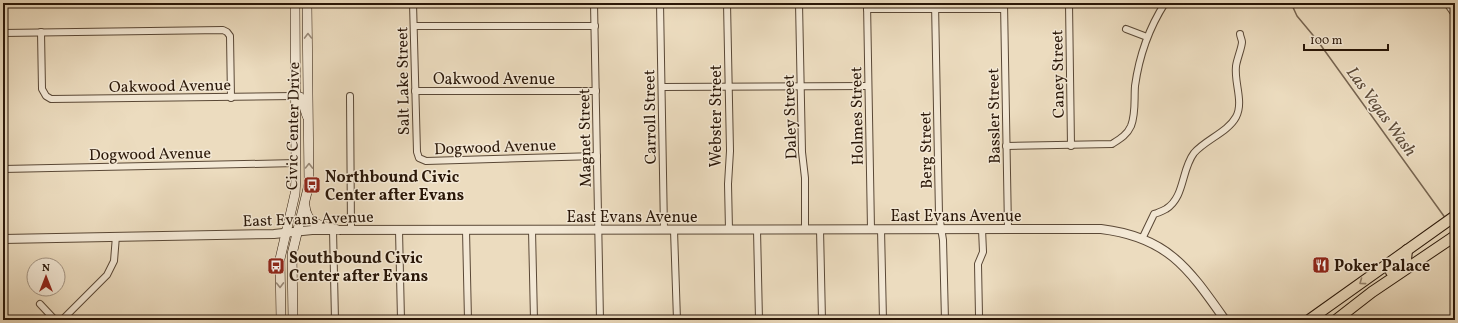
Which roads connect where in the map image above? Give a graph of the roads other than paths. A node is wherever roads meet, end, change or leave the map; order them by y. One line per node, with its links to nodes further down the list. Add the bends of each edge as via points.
1 (295, 3): 28 (main road, Civic Center Drive)
2 (307, 3): 31 (main road, Civic Center Drive, one-way to 2)
3 (413, 3): 15 (street, Salt Lake Street)
4 (594, 3): 16 (street, Magnet Street)
5 (660, 3): 24 (street, Carroll Street)
6 (727, 3): 25 (street, Webster Street)
7 (799, 3): 22 (street, Daley Street)
8 (1069, 3): 33 (street, Caney Street)
9 (1165, 3): 21 (street)
10 (1448, 3): 14 (street)
11 (867, 6): 12 (street); 23 (street, Holmes Street)
12 (935, 6): 13 (street); 41 (street, Berg Street)
13 (1004, 6): 32 (street, Bassler Street)
14 (1455, 13)
15 (414, 26): 16 (street); 27 (street, Salt Lake Street)
16 (595, 26): 26 (street, Magnet Street)
17 (1126, 29): 21 (street)
18 (41, 32): 19 (street); 30 (street, Oakwood Avenue, via 42,89 51,99); 30 (street, via 223,30 230,36)
19 (3, 33)
20 (1240, 34): 61 (street, via 1242,43 1236,68 1239,106 1236,118 1194,154 1187,165 1182,186 1174,202 1154,214)
21 (1147, 37): 33 (street, via 1135,86 1133,117 1127,134 1112,144)
22 (801, 86): 23 (street); 25 (street); 54 (street, Daley Street)
23 (868, 86): 56 (street, Holmes Street)
24 (662, 87): 25 (street); 50 (street, Carroll Street)
25 (729, 87): 52 (street, Webster Street)
26 (596, 90): 27 (street, Oakwood Avenue); 34 (street, Magnet Street)
27 (415, 91): 35 (street, Salt Lake Street)
28 (295, 96): 30 (street, Oakwood Avenue); 31 (main road, via 302,100); 36 (main road, Civic Center Drive)
29 (350, 96): 45 (street)
30 (231, 98)
31 (309, 121): 38 (main road, Civic Center Drive, one-way to 31, via 309,184)
32 (1006, 146): 33 (street); 43 (street, Bassler Street)
33 (1071, 146)
34 (597, 156): 35 (street, Dogwood Avenue, via 426,161); 49 (street, Magnet Street)
35 (419, 158)
36 (297, 163): 37 (street, Dogwood Avenue); 58 (main road, Civic Center Drive, via 296,190)
37 (3, 169)
38 (306, 197): 44 (main road, via 308,219); 57 (main road, Civic Center Drive)
39 (1455, 216): 63 (main road)
40 (881, 229): 41 (street, East Evans Avenue); 56 (street, East Evans Avenue); 79 (street)
41 (941, 229): 42 (street, East Evans Avenue); 80 (street, Berg Street)
42 (982, 229): 43 (street, East Evans Avenue); 66 (street, via 982,252 978,264)
43 (1008, 229): 61 (street, East Evans Avenue, via 1100,229)
44 (335, 230): 45 (street, East Evans Avenue); 57 (street, East Evans Avenue); 71 (street)
45 (351, 230): 46 (street, East Evans Avenue)
46 (399, 230): 47 (street, East Evans Avenue); 72 (street)
47 (466, 230): 48 (street, East Evans Avenue); 73 (street)
48 (532, 230): 49 (street, East Evans Avenue); 74 (street)
49 (599, 230): 50 (street, East Evans Avenue); 75 (street, Magnet Street)
50 (664, 230): 51 (street, East Evans Avenue)
51 (674, 230): 52 (street, East Evans Avenue); 76 (street)
52 (728, 230): 53 (street, East Evans Avenue)
53 (757, 230): 54 (street, East Evans Avenue); 77 (street)
54 (806, 230): 55 (street, East Evans Avenue)
55 (820, 230): 56 (street, East Evans Avenue); 78 (street)
56 (871, 230)
57 (297, 231): 58 (street, East Evans Avenue); 70 (main road, Civic Center Drive, via 291,267)
58 (285, 232): 59 (street, East Evans Avenue); 69 (main road, Civic Center Drive, one-way to 69, via 280,259)
59 (116, 236): 60 (street, East Evans Avenue); 68 (street, via 114,260 107,275)
60 (3, 239)
61 (1142, 239): 81 (street, East Evans Avenue, via 1159,247 1182,264)
62 (1451, 239): 64 (main road)
63 (1407, 250): 64 (main road, via 1406,260 1381,280); 82 (main road, one-way to 82)
64 (1372, 292): 83 (main road)
65 (40, 304): 67 (street)
66 (979, 316)
67 (55, 320)
68 (62, 320)
69 (281, 320)
70 (293, 320)
71 (335, 320)
72 (401, 320)
73 (468, 320)
74 (534, 320)
75 (600, 320)
76 (677, 320)
77 (759, 320)
78 (822, 320)
79 (883, 320)
80 (945, 320)
81 (1225, 320)
82 (1309, 320)
83 (1336, 320)

